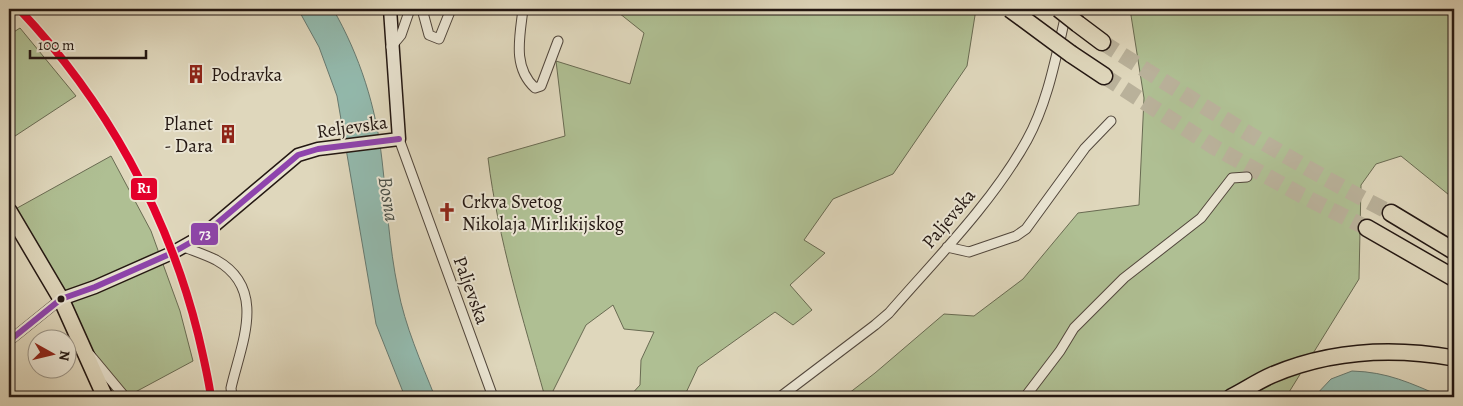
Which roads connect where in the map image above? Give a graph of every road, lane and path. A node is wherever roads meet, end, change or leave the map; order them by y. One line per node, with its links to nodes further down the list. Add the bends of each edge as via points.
1 (390, 9): 11 (main road, Reljevska)
2 (410, 9): 11 (street, via 401,35)
3 (422, 9): 4 (street, via 429,35 439,40)
4 (451, 9)
5 (523, 9): 9 (street, via 518,52 520,65 535,88 541,86)
6 (1010, 9): 12 (highway, bridge)
7 (1059, 9): 10 (highway, bridge)
8 (1068, 9): 20 (street, Paljevska, via 1048,89 1027,140 1001,180)
9 (558, 41)
10 (1102, 42)
11 (391, 48): 14 (main road, Reljevska)
12 (1104, 76)
13 (1111, 121): 20 (street, via 1085,148 1026,229 1016,236 969,252)
14 (393, 140): 19 (main road, Reljevska, via 318,149 298,155 212,230); 30 (street, Paljevska)
15 (1247, 177): 32 (street, via 1232,178 1201,218 1124,278 1080,322)
16 (9, 210): 23 (main road)
17 (1392, 213): 21 (highway)
18 (1367, 228): 22 (highway)
19 (184, 247): 23 (main road, Reljevska); 29 (street, via 217,260 241,284 246,294 248,316 231,388)
20 (947, 247): 31 (street, Paljevska, via 875,325)
21 (1454, 251)
22 (1454, 278)
23 (60, 299): 24 (street); 25 (main road)
24 (9, 341)
25 (83, 347): 27 (main road); 28 (street)
26 (1454, 358): 33 (main road, via 1402,351 1351,353 1314,360 1272,375)
27 (106, 397)
28 (126, 397)
29 (232, 397)
30 (493, 397)
31 (780, 397)
32 (1025, 397)
33 (1232, 397)

